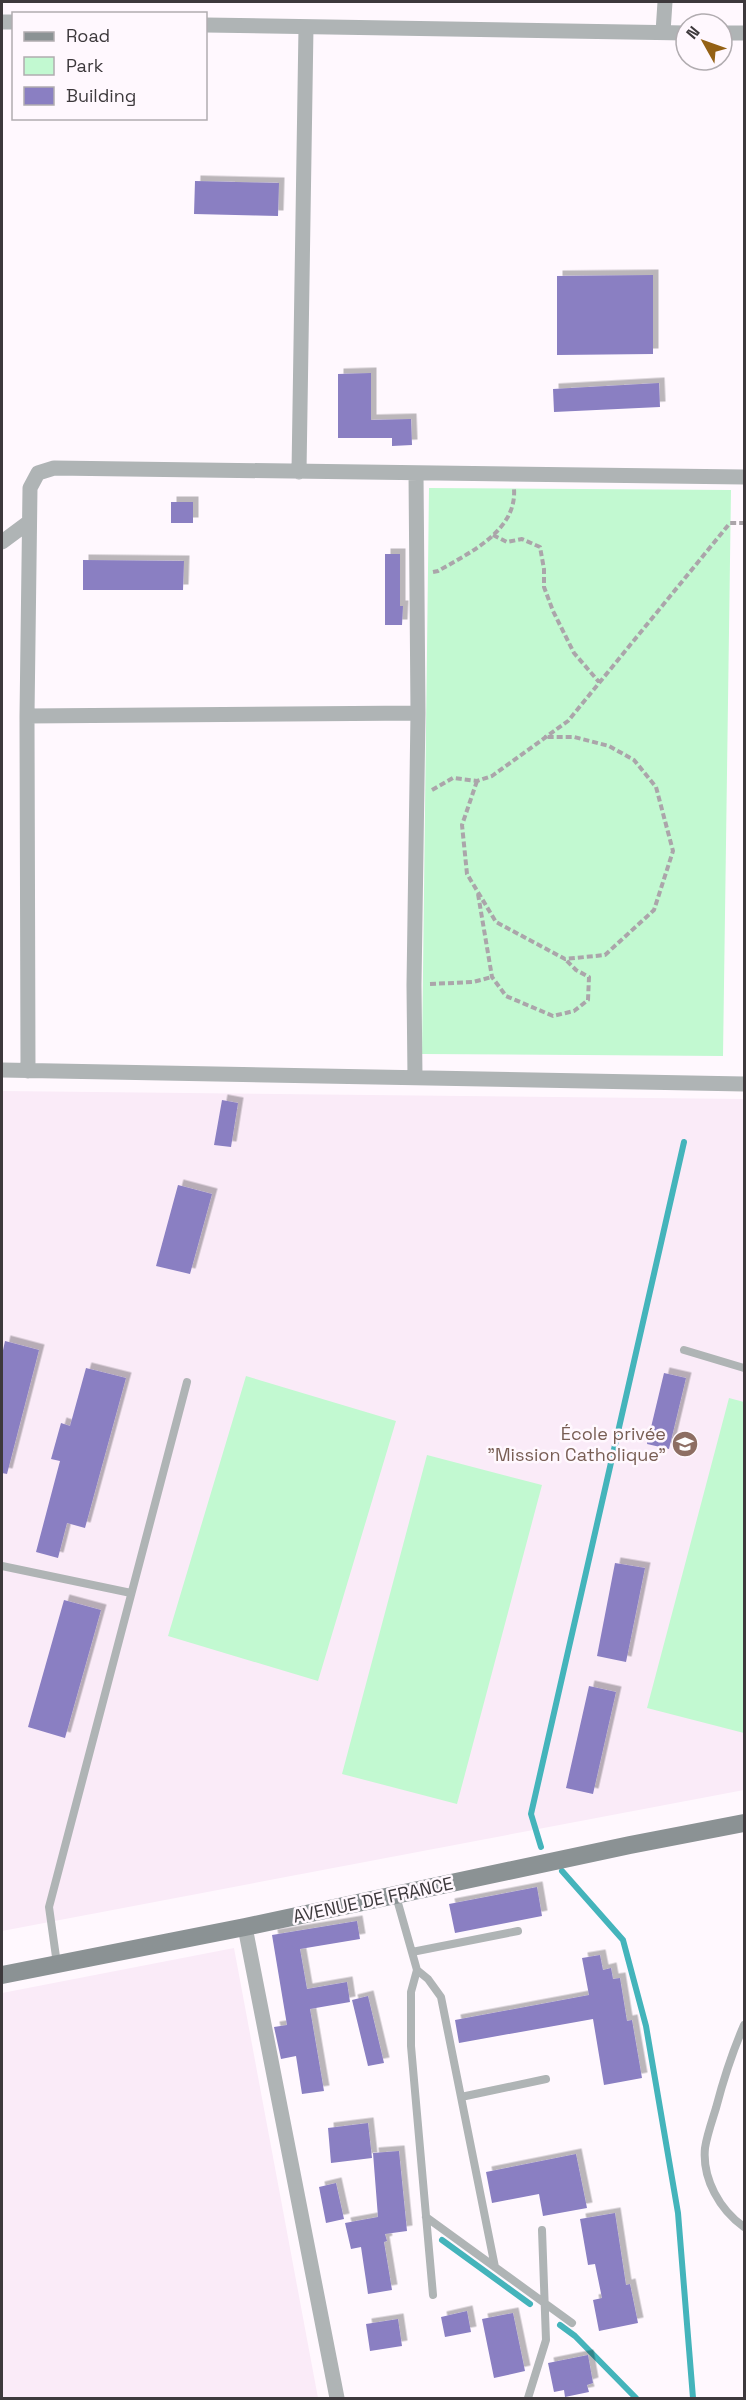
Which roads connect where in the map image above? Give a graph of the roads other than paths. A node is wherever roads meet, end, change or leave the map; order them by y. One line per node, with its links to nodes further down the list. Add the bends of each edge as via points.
1 (665, 2): 4 (street)
2 (207, 25): 3 (street)
3 (306, 27): 4 (street); 6 (street)
4 (663, 32): 5 (street)
5 (674, 32)
6 (299, 472): 7 (street); 9 (street, via 54,468 38,473 33,480)
7 (416, 473): 8 (street); 11 (street)
8 (744, 477)
9 (30, 522): 10 (street); 12 (street)
10 (2, 542)
11 (418, 713): 12 (street); 15 (street)
12 (27, 716): 14 (street)
13 (2, 1070): 14 (street)
14 (28, 1071): 15 (street)
15 (415, 1077): 16 (street)
16 (744, 1084)
17 (684, 1350): 18 (lane)
18 (744, 1368)
19 (187, 1382): 21 (lane)
20 (2, 1566): 21 (lane)
21 (131, 1593): 27 (lane, via 49,1907)
22 (744, 1823): 23 (main road, AVENUE DE FRANCE)
23 (395, 1895): 24 (main road, AVENUE DE FRANCE); 26 (lane)
24 (245, 1927): 27 (main road, AVENUE DE FRANCE); 40 (street)
25 (518, 1931): 26 (lane)
26 (412, 1952): 28 (lane)
27 (57, 1964): 29 (main road, AVENUE DE FRANCE)
28 (417, 1970): 32 (lane, via 441,1996); 33 (lane, via 411,1992 411,2046)
29 (2, 1975)
30 (744, 2025): 34 (lane, via 728,2062 705,2158 711,2186 720,2203)
31 (546, 2079): 32 (lane)
32 (461, 2097): 36 (lane)
33 (426, 2217): 36 (lane); 37 (lane)
34 (744, 2227)
35 (542, 2230): 38 (lane)
36 (495, 2267): 38 (lane)
37 (433, 2295)
38 (544, 2303): 39 (lane); 41 (lane, via 546,2340)
39 (572, 2323)
40 (337, 2398)
41 (528, 2398)

